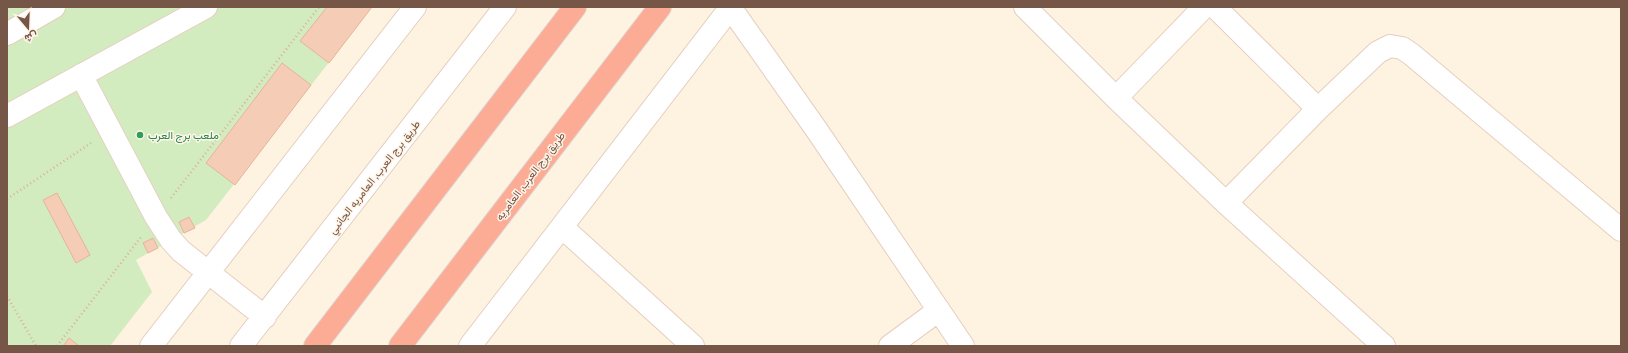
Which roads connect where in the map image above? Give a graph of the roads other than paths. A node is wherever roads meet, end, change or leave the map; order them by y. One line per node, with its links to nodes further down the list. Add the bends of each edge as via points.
1 (54, 7): 11 (street)
2 (206, 7): 12 (street)
3 (415, 7): 19 (street)
4 (505, 7): 21 (street, طريق برج العرب, العامريه الجانبي)
5 (575, 7): 24 (highway)
6 (660, 7): 25 (highway, طريق برج العرب, العامريه)
7 (730, 7): 17 (street); 20 (street)
8 (1025, 7): 13 (street)
9 (1204, 7): 13 (street)
10 (1215, 7): 14 (street)
11 (7, 34)
12 (81, 75): 15 (street); 19 (street, via 170,240)
13 (1116, 98): 16 (street)
14 (1318, 109): 16 (street); 18 (street, via 1378,52 1390,46 1402,48)
15 (7, 116)
16 (1226, 203): 30 (street)
17 (562, 227): 26 (street); 27 (street)
18 (1621, 230)
19 (208, 273): 21 (street); 22 (street)
20 (938, 310): 28 (street); 29 (street)
21 (265, 317): 23 (street, طريق برج العرب, العامريه الجانبي)
22 (151, 346)
23 (241, 346)
24 (315, 346)
25 (400, 346)
26 (470, 346)
27 (693, 346)
28 (890, 346)
29 (963, 346)
30 (1384, 346)

